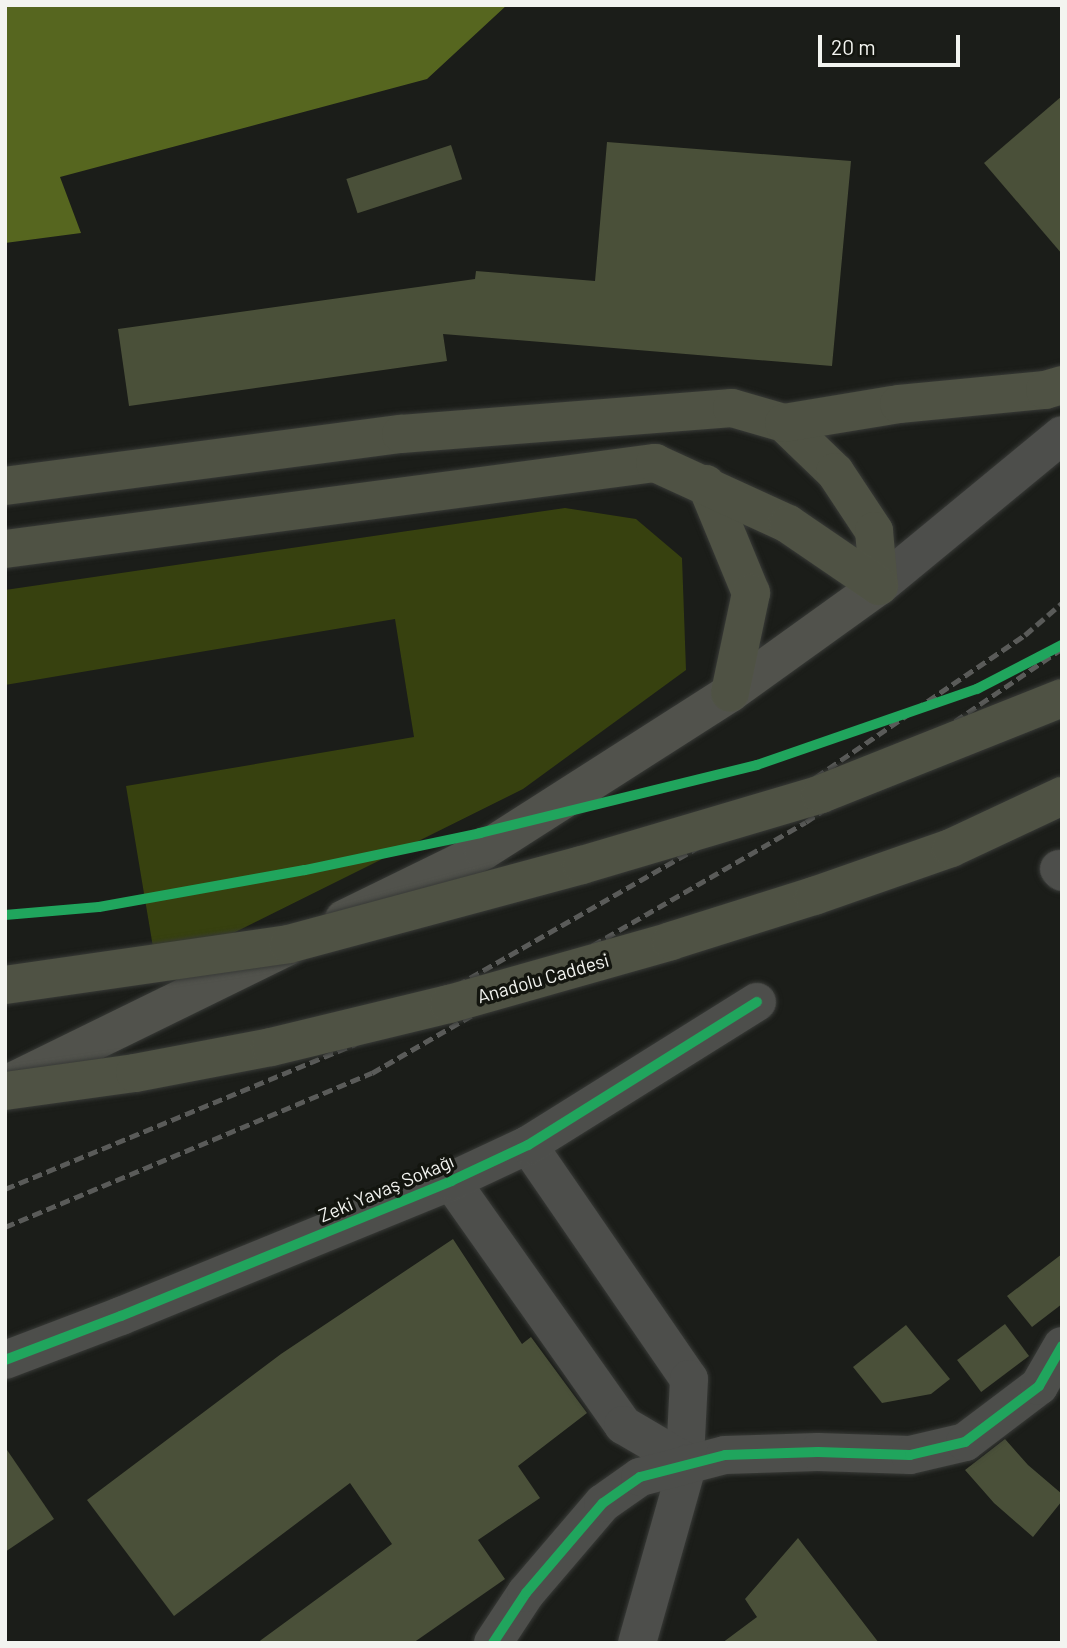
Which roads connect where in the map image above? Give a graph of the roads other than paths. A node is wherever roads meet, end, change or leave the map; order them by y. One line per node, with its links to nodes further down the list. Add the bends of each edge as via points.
1 (1062, 385): 2 (highway)
2 (784, 423): 5 (highway, via 732,408 665,412 401,434); 7 (highway, via 835,472 874,531)
3 (1062, 435): 7 (street)
4 (706, 484): 6 (highway, via 655,463); 7 (highway, via 788,524); 8 (highway, via 751,593)
5 (5, 486)
6 (5, 549)
7 (879, 586): 8 (main road)
8 (730, 693): 13 (main road, via 483,851)
9 (1062, 698): 11 (highway, bridge, via 821,794 569,869 289,944)
10 (1062, 796): 14 (highway, Anadolu Caddesi, bridge, via 951,848 814,896 671,942 449,1004 271,1047)
11 (5, 985)
12 (757, 1002): 15 (street, Zeki Yavaş Sokağı)
13 (5, 1084)
14 (5, 1091)
15 (528, 1145): 16 (street, Zeki Yavaş Sokağı); 19 (street, via 689,1379)
16 (451, 1181): 18 (street, Zeki Yavaş Sokağı); 19 (street, via 623,1425)
17 (1062, 1346): 19 (street, via 1039,1386 965,1442 910,1455 818,1452)
18 (5, 1360)
19 (686, 1461): 20 (street, via 640,1477 603,1503 526,1593); 21 (street)
20 (493, 1643)
21 (637, 1643)

